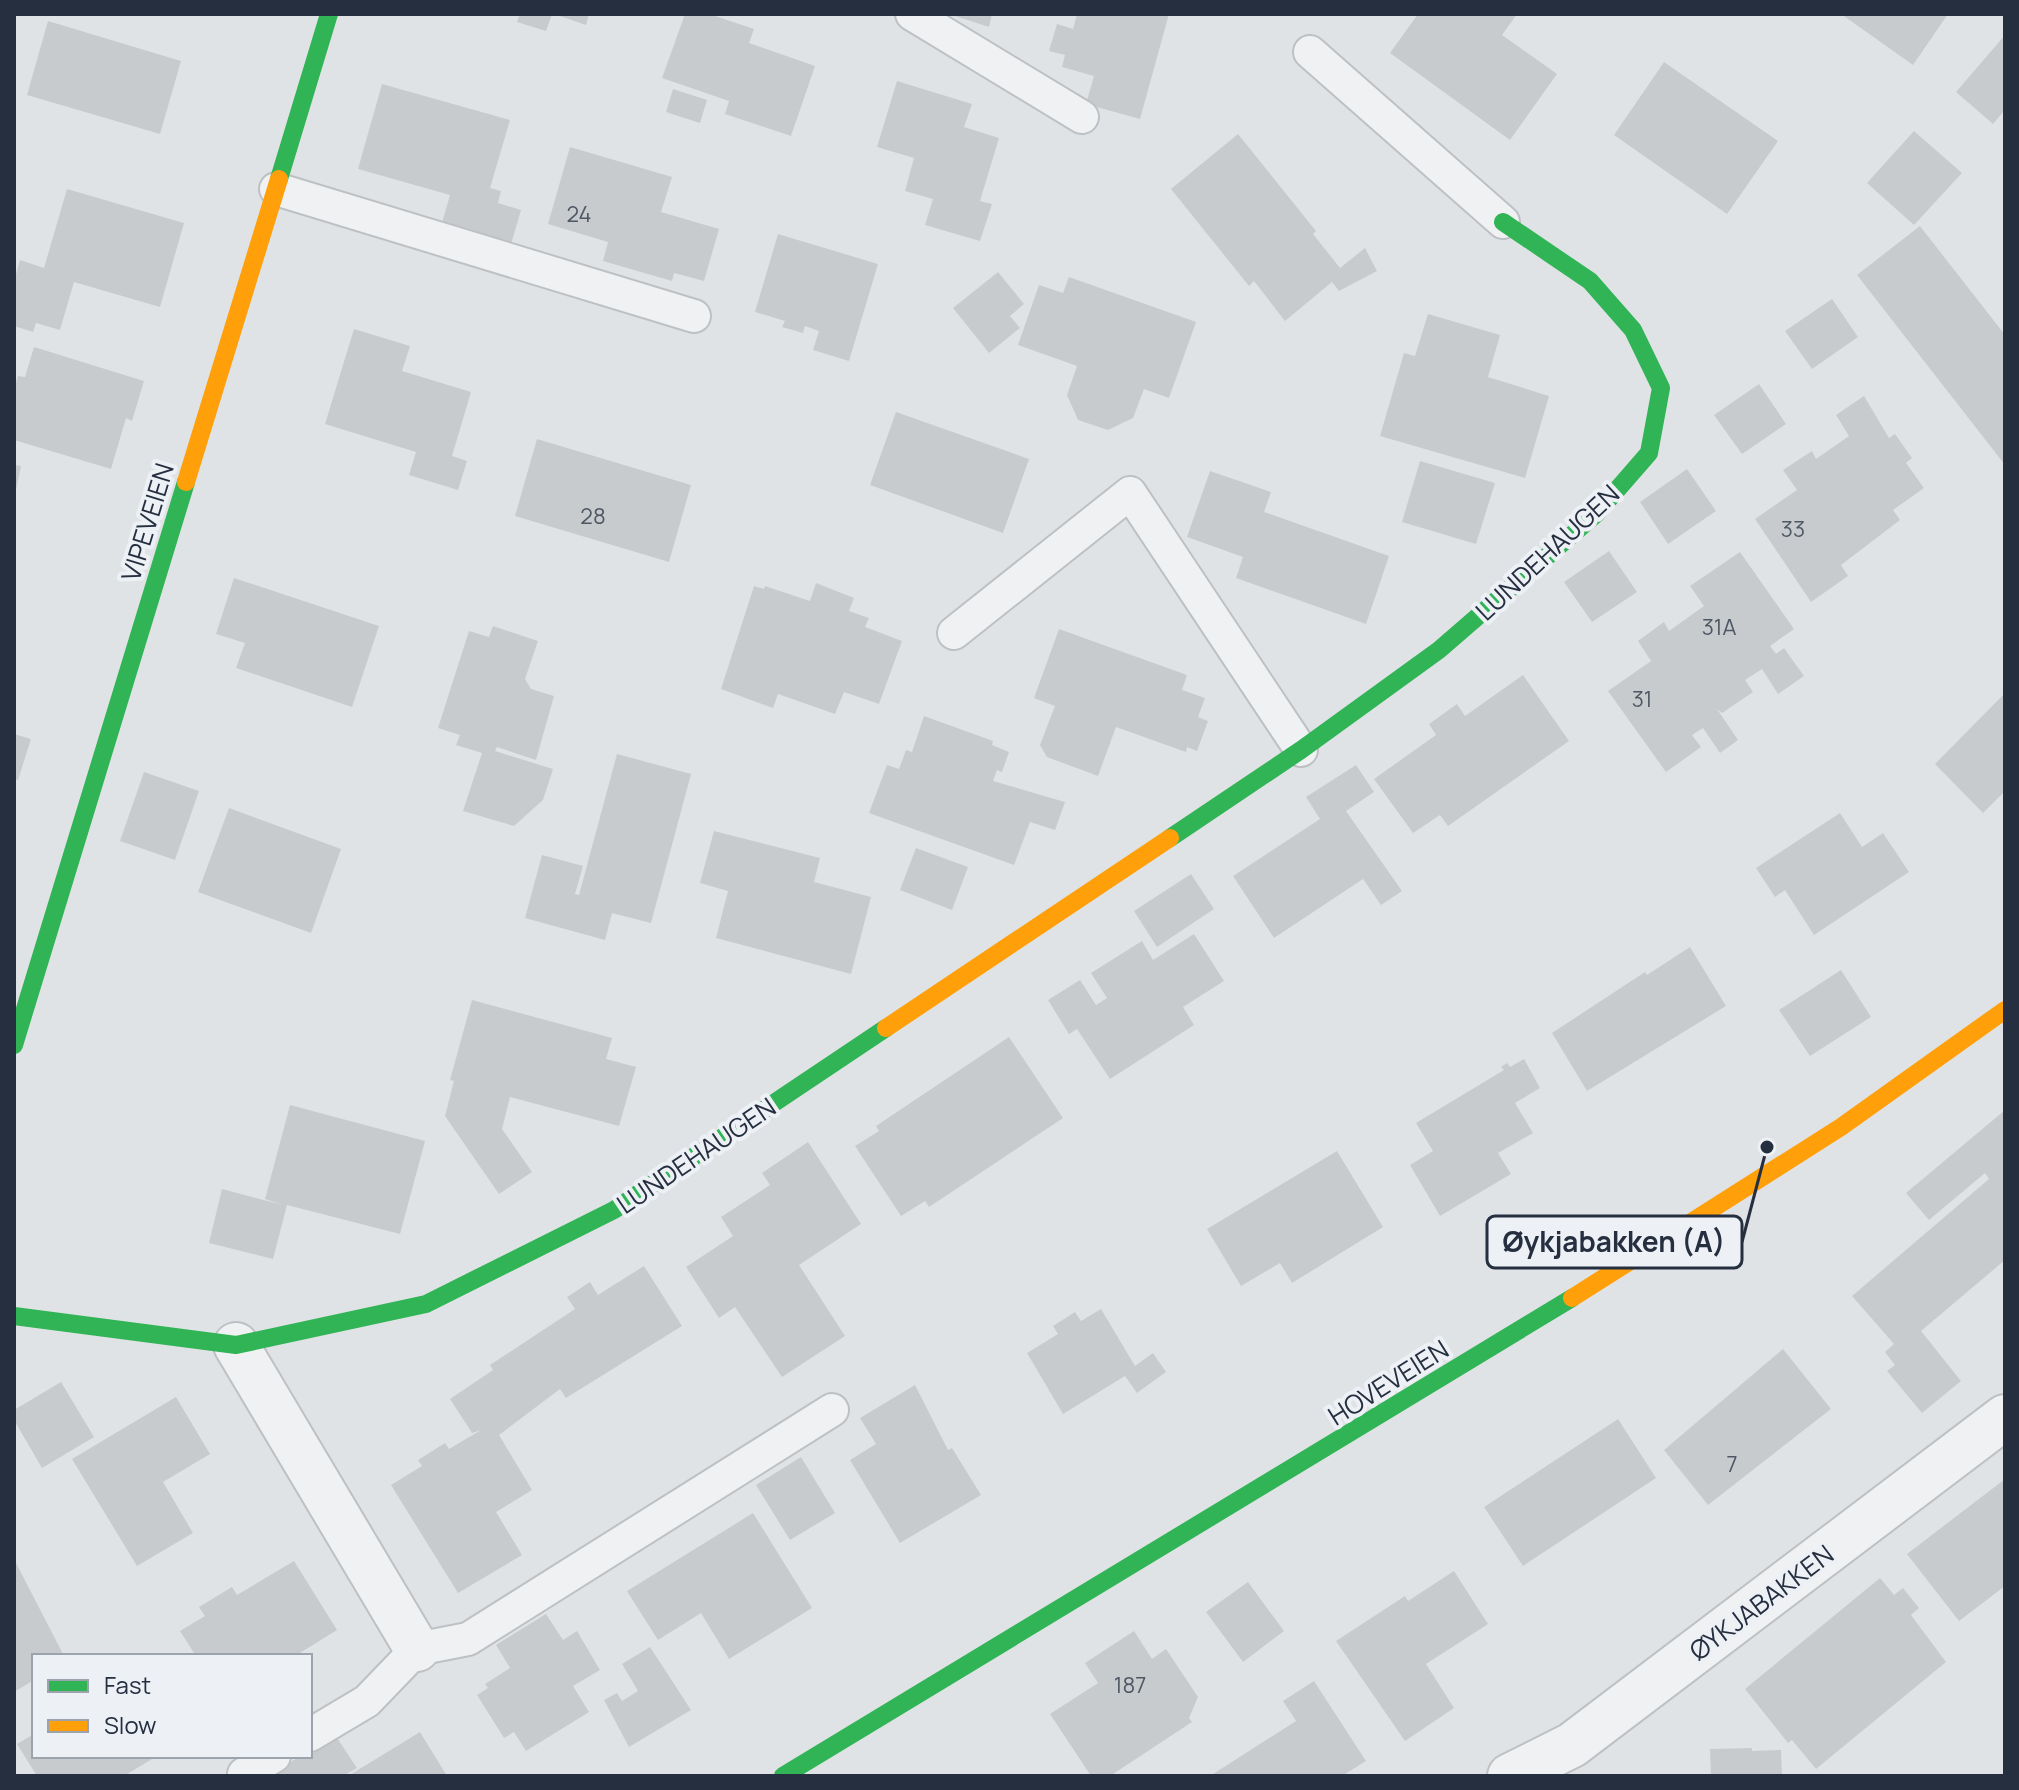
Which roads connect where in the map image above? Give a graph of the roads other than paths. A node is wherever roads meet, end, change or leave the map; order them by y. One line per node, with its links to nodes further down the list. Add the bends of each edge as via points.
1 (329, 14): 5 (street, VIPEVEIEN)
2 (912, 14): 4 (lane)
3 (1310, 52): 6 (lane, LUNDEHAUGEN)
4 (1082, 117)
5 (276, 189): 7 (lane); 11 (street, VIPEVEIEN)
6 (1503, 222): 9 (street, LUNDEHAUGEN, via 1590,281 1633,330 1661,388 1649,453 1596,514 1439,650)
7 (694, 316)
8 (954, 633): 9 (lane, via 1130,493)
9 (1301, 750): 13 (street, LUNDEHAUGEN, via 614,1210 426,1304)
10 (2005, 1010): 20 (street, HOVEVEIEN, via 1910,1082 1717,1208 1398,1407)
11 (14, 1045)
12 (14, 1316): 13 (street, LUNDEHAUGEN)
13 (236, 1345): 16 (street)
14 (832, 1410): 16 (lane, via 468,1639)
15 (2005, 1417): 21 (street, ØYKJABAKKEN, via 1572,1745)
16 (417, 1649): 17 (lane, via 367,1701)
17 (312, 1734)
18 (271, 1758): 19 (lane)
19 (244, 1774)
20 (783, 1776)
21 (1510, 1776)

